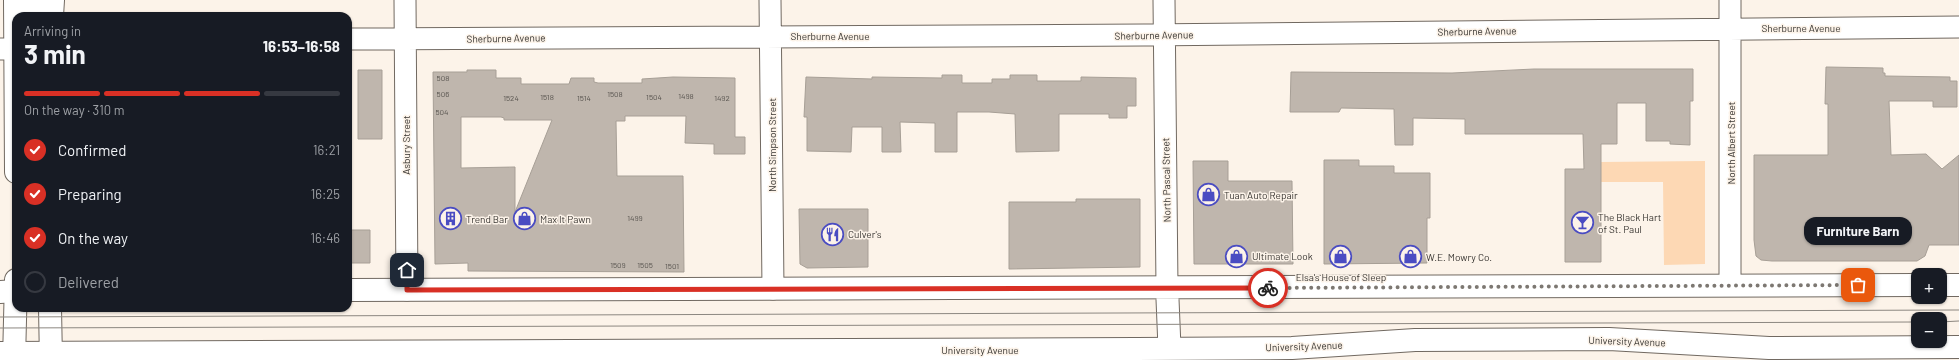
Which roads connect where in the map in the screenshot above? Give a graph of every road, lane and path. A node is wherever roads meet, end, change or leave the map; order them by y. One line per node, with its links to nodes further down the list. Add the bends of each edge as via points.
1 (15, 0): 8 (main road)
2 (35, 0): 9 (main road)
3 (53, 0): 10 (main road)
4 (405, 0): 17 (street, Asbury Street)
5 (770, 0): 15 (street, North Simpson Street)
6 (1164, 0): 14 (street, North Pascal Street)
7 (1730, 0): 12 (street, North Albert Street)
8 (13, 12)
9 (36, 12)
10 (52, 12)
11 (12, 18): 18 (main road)
12 (1730, 28): 13 (street, Sherburne Avenue); 14 (street, Sherburne Avenue); 20 (street, North Albert Street)
13 (1959, 28)
14 (1164, 35): 15 (street, Sherburne Avenue); 24 (street, North Pascal Street)
15 (770, 36): 17 (street, Sherburne Avenue); 26 (street, North Simpson Street)
16 (352, 39): 17 (street, Sherburne Avenue)
17 (406, 39): 28 (street, Asbury Street)
18 (7, 49): 19 (main road)
19 (12, 117)
20 (1730, 285): 21 (main road); 24 (main road)
21 (1911, 285)
22 (1947, 285): 23 (main road)
23 (1959, 285)
24 (1167, 287): 26 (main road); 32 (main road, North Pascal Street)
25 (12, 289): 34 (main road)
26 (773, 289): 28 (main road)
27 (352, 290): 28 (main road)
28 (407, 290)
29 (50, 312): 36 (main road)
30 (1959, 347): 31 (main road, University Avenue)
31 (1733, 353): 32 (main road, University Avenue, via 1609,339 1431,340)
32 (1170, 354): 33 (main road, University Avenue)
33 (785, 355): 35 (main road, University Avenue)
34 (10, 356): 36 (main road, University Avenue)
35 (760, 356): 36 (main road, University Avenue)
36 (50, 357)

